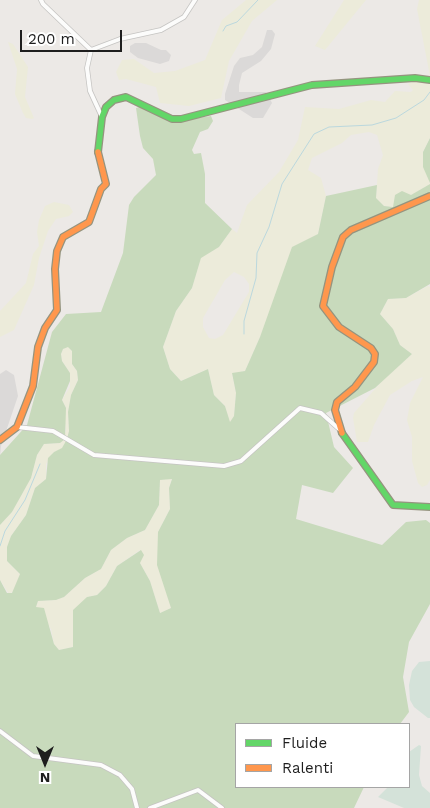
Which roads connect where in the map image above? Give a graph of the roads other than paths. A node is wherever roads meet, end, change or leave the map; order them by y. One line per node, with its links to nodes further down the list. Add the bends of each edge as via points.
1 (41, 0): 3 (street)
2 (195, 0): 3 (street, via 184,17 161,30 120,39)
3 (91, 50): 5 (street, via 87,68 90,91)
4 (430, 80): 5 (street, via 415,78 312,84 181,119 172,119 126,97 114,100)
5 (102, 117): 7 (street, via 98,152 106,184 101,189 89,222 63,237 55,269 57,310 38,347 33,386)
6 (430, 196): 8 (street, via 351,230 343,237 323,306 339,327 375,354 374,362 355,387 337,402 335,410)
7 (17, 427): 8 (street, via 53,431 94,455 224,466 241,461 300,408 321,413); 9 (street)
8 (340, 430): 10 (street, via 393,505)
9 (0, 440)
10 (430, 506)
11 (0, 731): 12 (street, via 33,756 101,765 120,775 132,789)
12 (137, 808)
13 (150, 808): 14 (street, via 198,790)
14 (222, 808)

